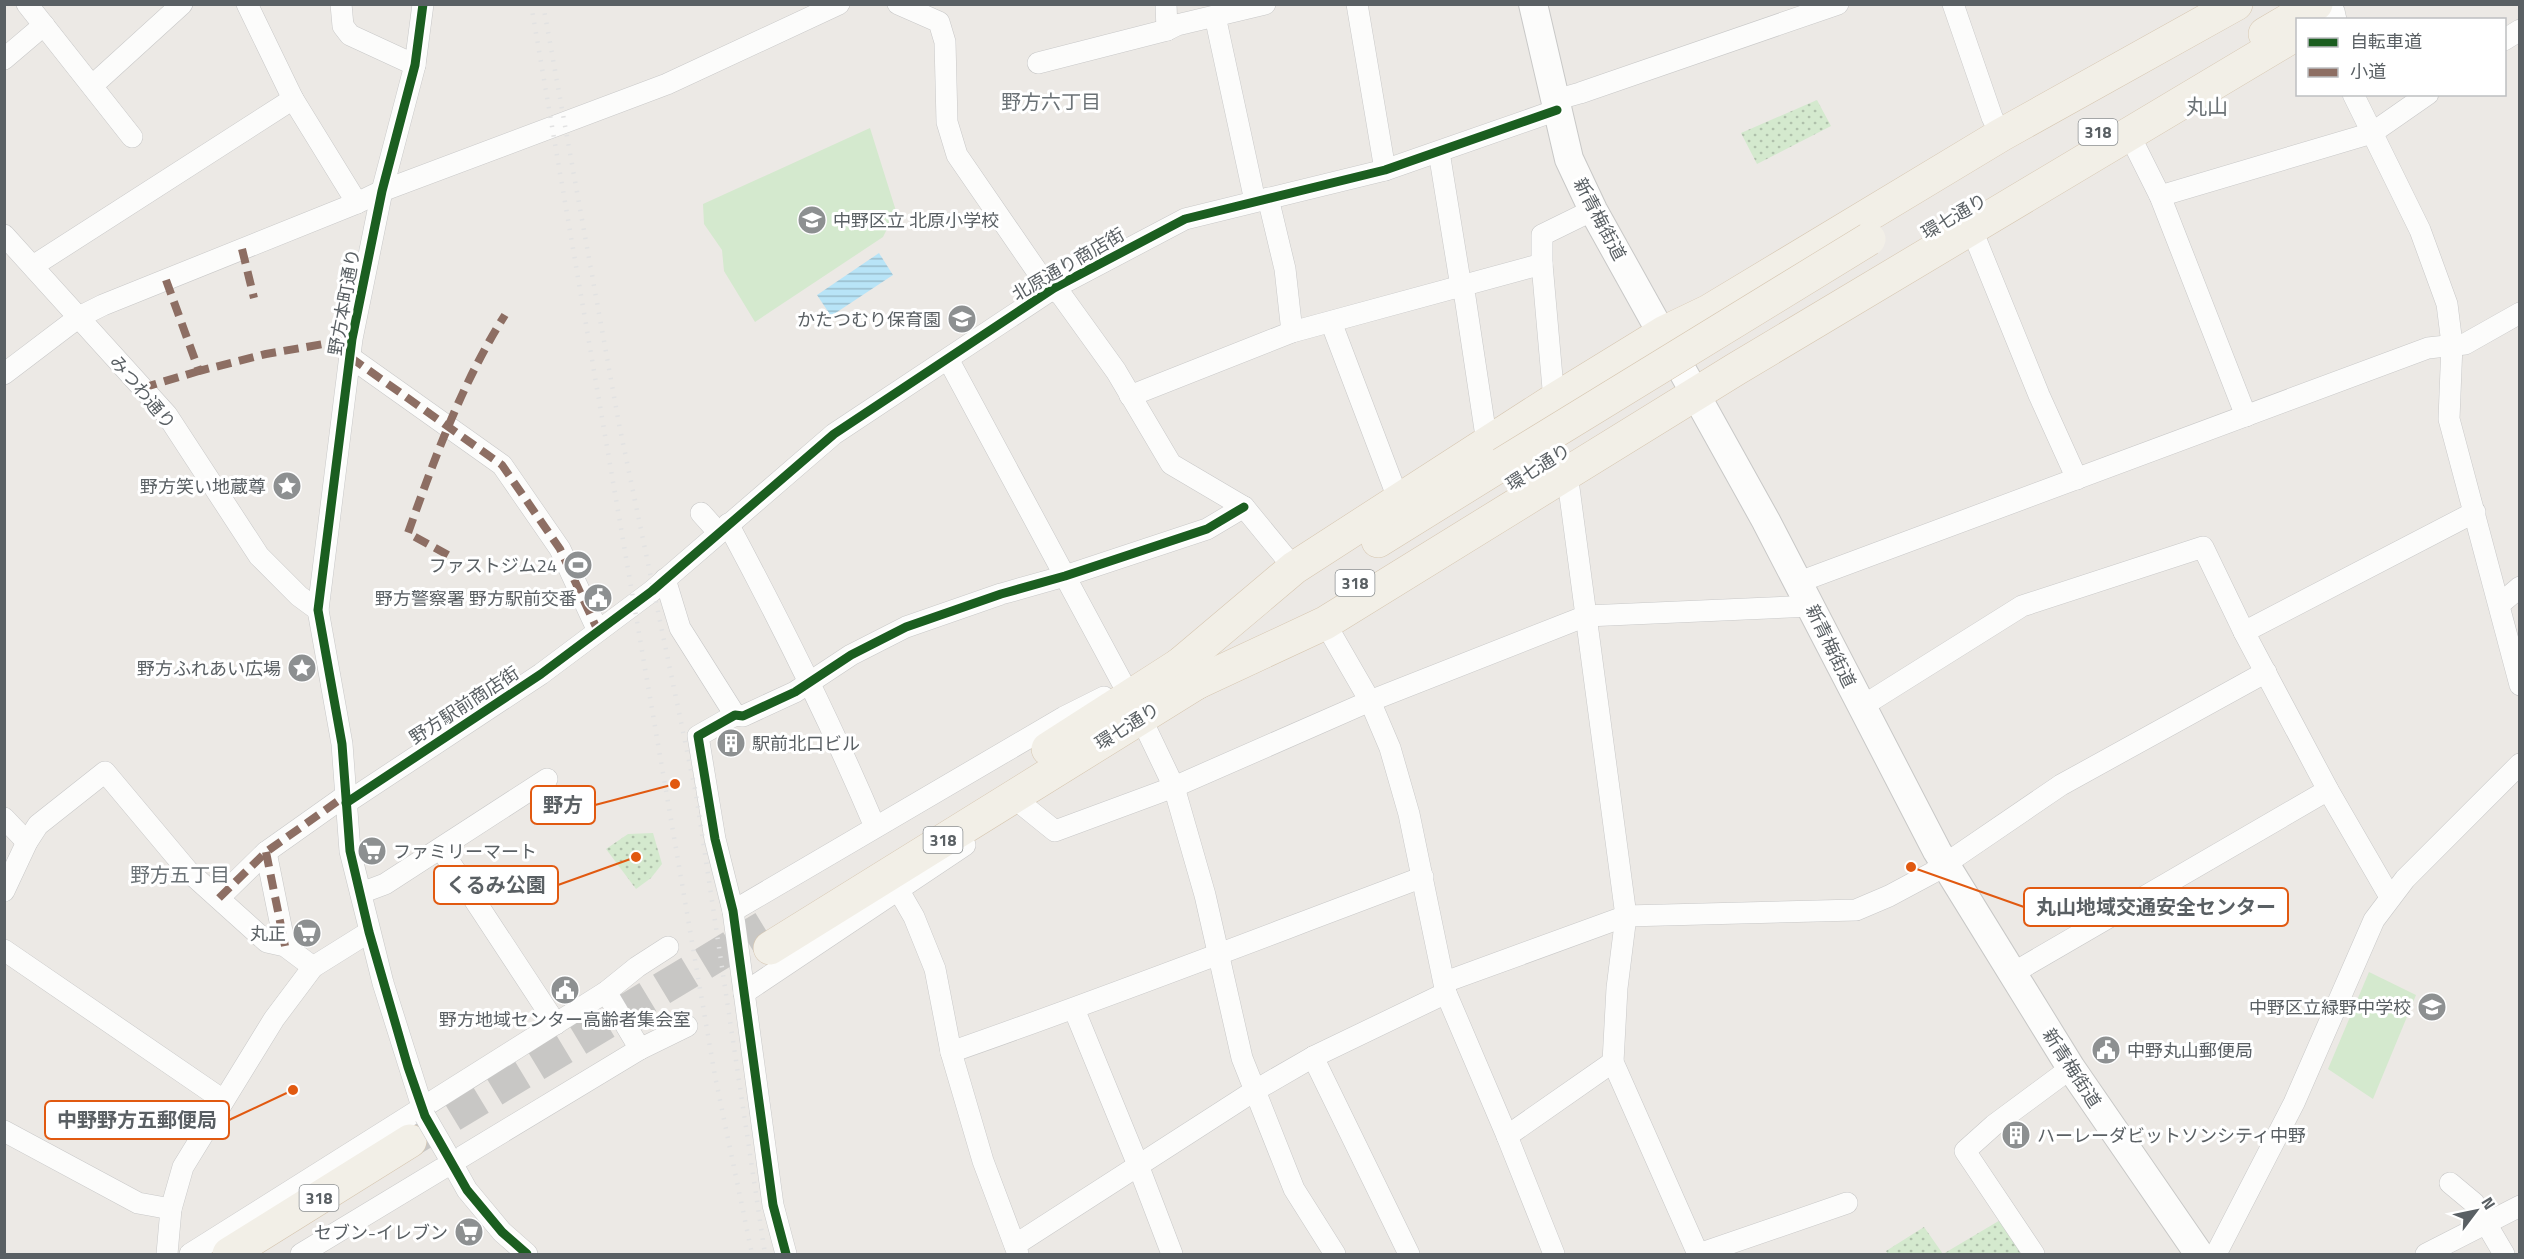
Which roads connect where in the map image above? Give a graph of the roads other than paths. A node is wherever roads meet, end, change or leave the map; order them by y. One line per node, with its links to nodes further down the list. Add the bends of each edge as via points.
1 (27, 4): 17 (street)
2 (182, 4): 26 (street)
3 (247, 4): 29 (street)
4 (340, 4): 25 (street, via 343,26 350,36)
5 (423, 4): 25 (street, 野方本町通り)
6 (839, 4): 37 (street, via 667,84)
7 (898, 4): 47 (street, via 943,20 947,122 957,155 1043,280)
8 (1166, 4): 19 (street)
9 (1265, 4): 16 (street)
10 (1357, 4): 36 (street)
11 (1533, 4): 30 (main road, 新青梅街道)
12 (1838, 4): 30 (street, 北原通り商店街, via 1580,93)
13 (1953, 4): 33 (street)
14 (2236, 4): 33 (main road)
15 (2264, 4): 44 (main road, 環七通り / 318)
16 (1215, 16): 19 (street); 39 (street)
17 (44, 25): 23 (street); 26 (street)
18 (2296, 29): 44 (main road, 環七通り / 318)
19 (1167, 30): 24 (street)
20 (2520, 30): 22 (street)
21 (2296, 34): 31 (main road)
22 (2506, 39)
23 (4, 59)
24 (1038, 63)
25 (415, 65): 37 (street, 野方本町通り)
26 (93, 85): 34 (street)
27 (2354, 96): 32 (street)
28 (2425, 96): 32 (street)
29 (293, 99): 40 (street); 46 (street)
30 (1556, 105): 35 (street, 北原通り商店街); 41 (main road, 新青梅街道, via 1569,159)
31 (2129, 134): 38 (street); 42 (main road)
32 (2372, 134): 38 (street); 54 (street, via 2420,230 2447,304)
33 (2001, 135): 53 (main road, via 1709,311)
34 (132, 136)
35 (1439, 152): 36 (street, 北原通り商店街); 48 (street)
36 (1385, 170): 39 (street, 北原通り商店街)
37 (382, 191): 40 (street); 55 (street, 野方本町通り)
38 (2160, 196): 61 (street)
39 (1262, 199): 47 (street, 北原通り商店街, via 1185,219); 52 (street, via 1285,269)
40 (357, 203): 50 (street)
41 (1593, 210): 45 (street, via 1542,236); 53 (main road, 新青梅街道)
42 (1972, 230): 58 (main road); 64 (street)
43 (4, 235): 46 (street, みつわ通り)
44 (1875, 249): 62 (main road, 環七通り / 318, bridge)
45 (1542, 264): 48 (street); 60 (street)
46 (33, 267): 50 (street, みつわ通り)
47 (1054, 288): 56 (street, 北原通り商店街); 59 (street)
48 (1461, 288): 51 (street); 62 (street)
49 (2520, 313): 54 (street, via 2465,344)
50 (79, 317): 57 (street); 76 (street, みつわ通り, via 167,416 259,556)
51 (1331, 322): 52 (street); 65 (street)
52 (1292, 332): 59 (street)
53 (1663, 333): 58 (main road, 新青梅街道); 60 (main road)
54 (2452, 344): 61 (street, via 2428,348); 67 (street, via 2449,419)
55 (350, 357): 76 (street, 野方本町通り); 79 (street, via 502,465 560,549)
56 (948, 359): 69 (street, 北原通り商店街, via 834,434); 71 (street)
57 (4, 374)
58 (1696, 394): 63 (main road); 74 (main road, 新青梅街道)
59 (1130, 396): 66 (street, via 1171,464)
60 (1554, 400): 62 (main road)
61 (2246, 416): 64 (street)
62 (1502, 462): 65 (main road); 82 (main road, 環七通り / 318)
63 (1567, 473): 77 (street); 78 (main road)
64 (2077, 479): 74 (street)
65 (1399, 501): 70 (main road)
66 (1244, 507): 70 (street); 71 (street, via 1207,529)
67 (2475, 512): 75 (street); 80 (street)
68 (701, 513): 69 (street)
69 (723, 528): 72 (street, 北原通り商店街); 83 (street)
70 (1294, 568): 82 (main road)
71 (1065, 576): 83 (street, via 906,627 851,654); 87 (street)
72 (665, 579): 79 (street, 野方駅前商店街); 88 (street, via 680,628)
73 (2520, 587): 75 (street)
74 (1805, 594): 77 (street); 86 (main road, 新青梅街道)
75 (2500, 604): 84 (street)
76 (318, 610): 93 (street, 野方本町通り, via 342,744)
77 (1586, 616): 85 (street); 108 (street)
78 (1325, 623): 82 (main road); 85 (street)
79 (598, 631): 93 (street, 野方駅前商店街, via 541,674)
80 (2244, 632): 81 (street); 86 (street, via 2203,547 2022,606)
81 (2266, 672): 92 (street); 100 (street, via 2061,785)
82 (1186, 675): 87 (main road, 環七通り / 318)
83 (809, 682): 88 (street, via 744,716); 96 (street)
84 (2520, 685)
85 (1370, 701): 91 (street); 101 (street, via 1390,748)
86 (1861, 706): 100 (main road, 新青梅街道)
87 (1131, 710): 91 (street); 94 (street, via 1130,737); 96 (street, via 1106,696); 110 (main road, 環七通り / 318)
88 (735, 715): 107 (street, via 698,736 715,839)
89 (2520, 764): 105 (street)
90 (547, 779): 98 (street)
91 (1174, 787): 94 (street, via 1055,831); 114 (street, via 1205,895)
92 (2328, 790): 105 (street); 116 (street)
93 (345, 799): 99 (street, 野方駅前商店街); 104 (street, 野方本町通り, via 350,851)
94 (1024, 806): 103 (street)
95 (4, 818): 97 (street)
96 (875, 827): 107 (street)
97 (27, 842): 102 (street); 106 (street, via 38,825 105,772 188,871)
98 (441, 849): 104 (street, via 386,884); 121 (street)
99 (266, 852): 106 (street, 野方駅前商店街); 111 (street)
100 (1946, 864): 108 (street, via 1856,910); 116 (main road, 新青梅街道)
101 (1423, 878): 114 (street); 117 (street)
102 (4, 891)
103 (898, 891): 119 (street); 124 (street, via 914,917 935,969)
104 (361, 893): 109 (street, 野方本町通り)
105 (2390, 897): 154 (street, via 2374,920 2294,1103)
106 (219, 898): 111 (street, via 267,942)
107 (733, 911): 119 (street)
108 (1626, 916): 117 (street); 126 (street, via 1617,988)
109 (369, 932): 115 (street); 132 (street, 野方本町通り)
110 (767, 937)
111 (285, 946): 115 (street)
112 (668, 947): 118 (street)
113 (4, 950): 129 (street)
114 (1216, 954): 120 (street); 128 (street)
115 (313, 967): 129 (street, via 274,1019)
116 (2013, 974): 127 (main road, 新青梅街道)
117 (1445, 987): 125 (street); 131 (street)
118 (606, 992): 121 (street); 123 (street)
119 (744, 993): 146 (street, via 773,1205)
120 (1074, 1009): 124 (street); 133 (street)
121 (556, 1024): 132 (street)
122 (687, 1026): 123 (street)
123 (640, 1049): 132 (street)
124 (951, 1052): 139 (street, via 983,1161)
125 (1313, 1057): 128 (street); 149 (street)
126 (1614, 1062): 131 (street); 151 (street)
127 (2071, 1068): 152 (street, via 1965,1151); 153 (main road, 新青梅街道)
128 (1254, 1090): 133 (street); 148 (street, via 1294,1189)
129 (223, 1100): 137 (street, via 183,1167)
130 (4, 1131): 137 (street, via 138,1203)
131 (1507, 1136): 150 (street)
132 (429, 1140): 141 (street); 142 (main road, 318); 143 (main road, 318); 144 (street); 145 (street, 野方本町通り, via 502,1232)
133 (1138, 1165): 139 (street); 147 (street)
134 (2450, 1183): 138 (street, via 2474,1203)
135 (1847, 1203): 151 (street)
136 (2520, 1206): 138 (street)
137 (171, 1209): 140 (street)
138 (2486, 1223): 155 (street); 156 (street)
139 (1017, 1250)
140 (167, 1254)
141 (190, 1254)
142 (228, 1254)
143 (262, 1254)
144 (302, 1254)
145 (527, 1254)
146 (786, 1254)
147 (1172, 1254)
148 (1335, 1254)
149 (1409, 1254)
150 (1554, 1254)
151 (1698, 1254)
152 (2034, 1254)
153 (2199, 1254)
154 (2216, 1254)
155 (2426, 1254)
156 (2504, 1254)

